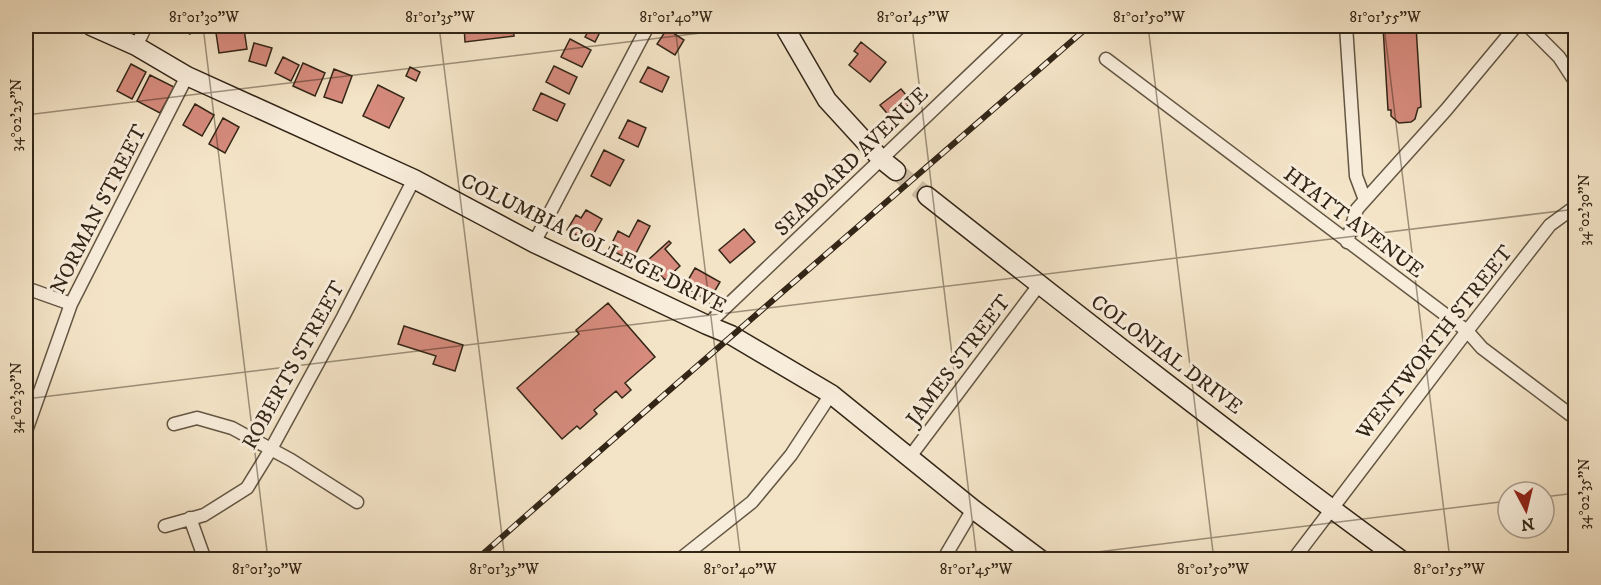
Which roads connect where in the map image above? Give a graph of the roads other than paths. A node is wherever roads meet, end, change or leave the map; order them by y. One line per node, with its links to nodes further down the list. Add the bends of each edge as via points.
1 (91, 26): 9 (street, COLUMBIA COLLEGE DRIVE)
2 (146, 26): 9 (street)
3 (648, 26): 20 (street)
4 (784, 26): 13 (street, via 827,100)
5 (1021, 26): 13 (street, SEABOARD AVENUE)
6 (1346, 26): 17 (street, via 1356,176)
7 (1516, 26): 17 (street)
8 (1528, 26): 12 (street, via 1559,57)
9 (136, 46): 11 (street, COLUMBIA COLLEGE DRIVE)
10 (1106, 59): 19 (street, HYATT AVENUE)
11 (187, 76): 15 (street, COLUMBIA COLLEGE DRIVE); 23 (street, NORMAN STREET)
12 (1575, 83)
13 (881, 159): 14 (street); 24 (street, SEABOARD AVENUE)
14 (896, 171)
15 (414, 179): 20 (street, COLUMBIA COLLEGE DRIVE); 30 (street, ROBERTS STREET)
16 (927, 196): 21 (street, COLONIAL DRIVE)
17 (1365, 200): 19 (street, via 1357,209)
18 (1575, 206): 25 (street, WENTWORTH STREET, via 1550,225)
19 (1347, 242): 25 (street, HYATT AVENUE)
20 (534, 243): 24 (street, COLUMBIA COLLEGE DRIVE)
21 (1039, 285): 31 (street, JAMES STREET); 33 (street, COLONIAL DRIVE)
22 (26, 288): 23 (street)
23 (71, 304): 29 (street, NORMAN STREET)
24 (706, 325): 26 (street, COLUMBIA COLLEGE DRIVE, via 731,335)
25 (1467, 331): 27 (street, HYATT AVENUE, via 1482,348); 33 (street, WENTWORTH STREET)
26 (831, 394): 31 (street, COLUMBIA COLLEGE DRIVE); 38 (street, via 791,455 752,502)
27 (1575, 419)
28 (174, 424): 30 (street, via 197,418 232,428)
29 (26, 431)
30 (271, 449): 32 (street); 35 (street, ROBERTS STREET, via 247,488 204,515)
31 (909, 458): 34 (street, COLUMBIA COLLEGE DRIVE)
32 (357, 502)
33 (1330, 508): 41 (street); 42 (street, COLONIAL DRIVE)
34 (973, 509): 39 (street); 40 (street, COLUMBIA COLLEGE DRIVE)
35 (190, 518): 36 (street, ROBERTS STREET); 37 (street)
36 (165, 526)
37 (205, 560)
38 (679, 560)
39 (943, 560)
40 (1041, 560)
41 (1293, 560)
42 (1401, 560)

